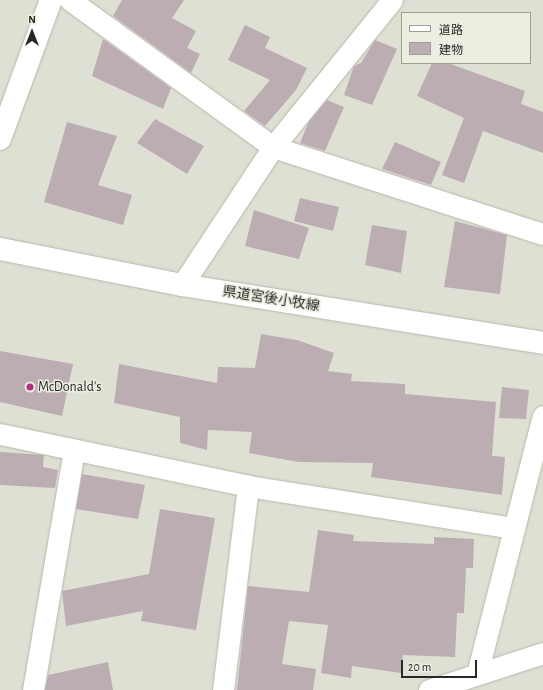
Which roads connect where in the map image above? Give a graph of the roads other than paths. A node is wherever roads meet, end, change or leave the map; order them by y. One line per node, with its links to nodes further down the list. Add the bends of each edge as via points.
1 (51, 0): 4 (main road)
2 (70, 0): 5 (street)
3 (392, 0): 5 (street)
4 (0, 138)
5 (273, 147): 6 (street); 8 (street)
6 (543, 234)
7 (0, 249): 8 (main road, 県道宮後小牧線)
8 (182, 285): 9 (main road, 県道宮後小牧線)
9 (543, 343)
10 (543, 416): 14 (street)
11 (0, 434): 12 (street)
12 (74, 450): 13 (street); 17 (street)
13 (248, 486): 14 (street); 18 (street)
14 (512, 528): 16 (street)
15 (543, 653): 16 (street)
16 (477, 674): 19 (street)
17 (33, 690)
18 (223, 690)
19 (429, 690)

